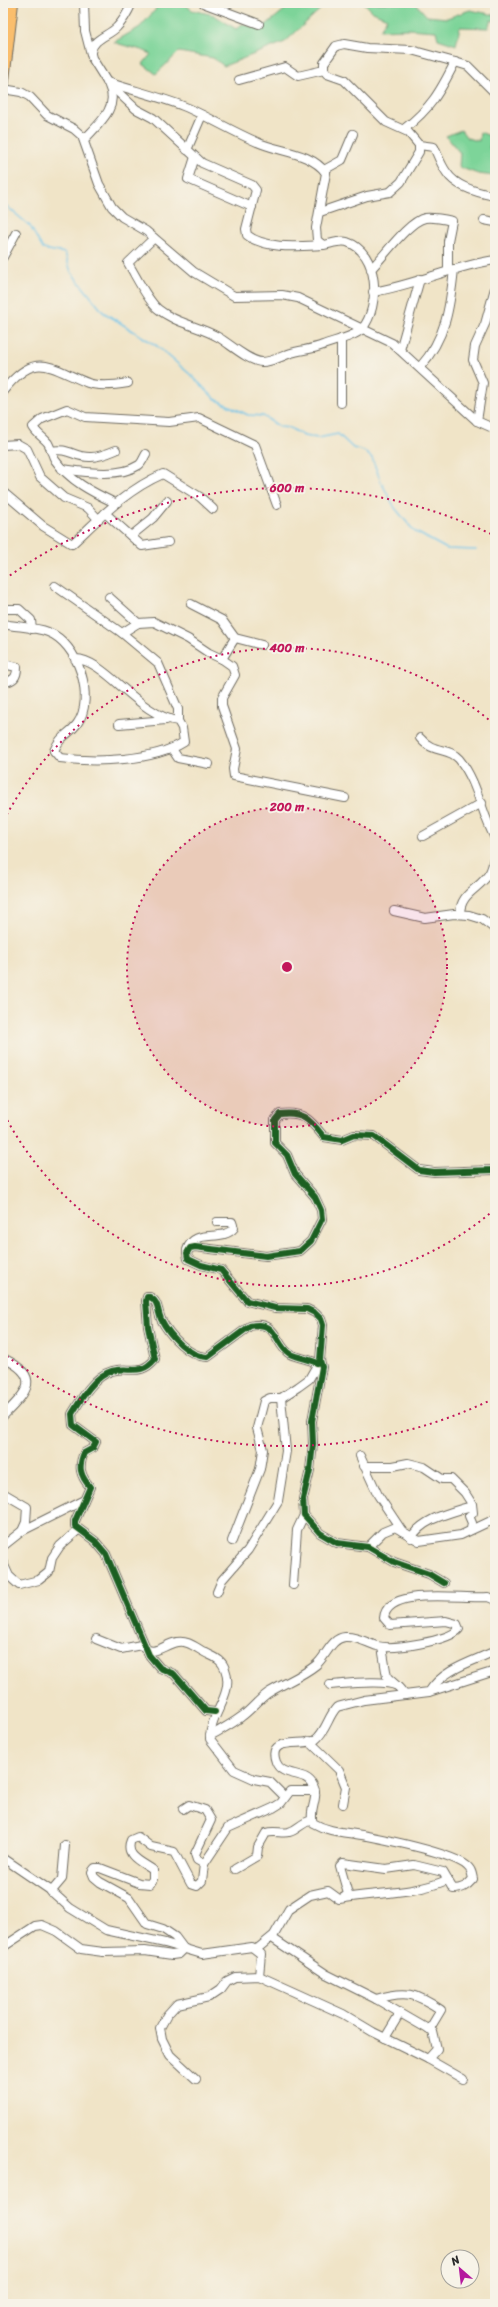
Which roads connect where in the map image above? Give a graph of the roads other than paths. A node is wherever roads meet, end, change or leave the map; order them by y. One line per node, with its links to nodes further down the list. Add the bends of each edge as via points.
1 (13, 3): 11 (main road)
2 (84, 3): 6 (street, via 85,31)
3 (132, 3): 6 (street, via 126,18 96,42)
4 (203, 3): 5 (street)
5 (258, 24)
6 (91, 52): 10 (street, via 95,65)
7 (455, 62): 8 (street, via 411,50 344,44 332,50 324,63); 12 (street, via 468,66); 14 (street, via 432,104)
8 (324, 70): 9 (street, via 298,76 286,67); 14 (street, via 327,74 344,80 386,122)
9 (239, 80)
10 (107, 82): 13 (street, via 158,96); 16 (street, via 113,102); 18 (street, via 136,109 153,118)
11 (3, 89): 16 (street, via 15,89 30,97 47,115 74,129)
12 (494, 91)
13 (202, 115): 18 (street); 20 (street, via 258,143 309,159)
14 (404, 129): 17 (street)
15 (353, 134): 20 (street, via 342,160)
16 (84, 140): 27 (street, via 99,184 112,207 122,217)
17 (419, 145): 21 (street, via 434,147 448,175 460,184); 23 (street, via 419,152 406,174 390,192 361,197)
18 (187, 150): 19 (street)
19 (195, 158): 22 (street, via 252,185 256,190); 22 (street, via 188,179)
20 (324, 170): 23 (street, via 326,173)
21 (495, 196)
22 (252, 207): 28 (street, via 246,229 251,239 299,246)
23 (320, 212): 28 (street, via 315,235)
24 (484, 220): 25 (street)
25 (495, 222)
26 (16, 233): 29 (street)
27 (154, 238): 36 (street, via 194,272 234,296 282,295 298,298 330,311); 37 (street, via 128,263 157,308 173,318 212,334 262,362)
28 (323, 245): 31 (street, via 345,242 354,245 366,257)
29 (3, 257)
30 (495, 260): 32 (street)
31 (371, 269): 32 (street, via 414,223 424,218 434,218 452,221 448,241); 35 (street)
32 (451, 270): 33 (street); 39 (street, via 449,306 440,339)
33 (420, 279): 35 (street); 38 (street)
34 (495, 288): 43 (street, via 487,318 475,346 474,360 483,383)
35 (373, 292): 36 (street, via 371,312)
36 (362, 329): 37 (street); 38 (street, via 392,343)
37 (341, 339): 42 (street)
38 (400, 350): 39 (street)
39 (420, 367): 43 (street)
40 (128, 382): 41 (street, via 113,385 89,384 76,376 36,364 14,377)
41 (3, 391)
42 (341, 403)
43 (477, 421): 44 (street)
44 (495, 429)
45 (3, 445): 56 (street, via 18,444 27,449 40,477 64,498 88,508)
46 (51, 450): 47 (street, via 64,449 80,456 92,457); 49 (street); 53 (street, via 48,442 37,434 33,427 42,419 67,409 85,417 169,422 199,418 256,445)
47 (116, 450)
48 (146, 454): 49 (street, via 140,464 123,471 89,472)
49 (62, 469): 52 (street, via 87,489)
50 (3, 492): 56 (street, via 43,526 72,544)
51 (167, 501): 57 (street, via 153,518)
52 (115, 503): 54 (street, via 132,490 163,474 200,497); 55 (street)
53 (277, 505)
54 (213, 509)
55 (105, 513): 56 (street); 57 (street)
56 (98, 520)
57 (131, 536): 58 (street, via 142,546)
58 (168, 542)
59 (55, 586): 66 (street)
60 (109, 597): 63 (street)
61 (191, 604): 67 (street, via 222,620)
62 (3, 609): 65 (street, via 19,608 31,620)
63 (138, 623): 66 (street); 70 (street, via 154,622 188,638)
64 (3, 624): 65 (street)
65 (32, 629): 69 (street, via 49,632 70,647)
66 (122, 633): 74 (street, via 158,663 178,709)
67 (235, 638): 68 (street); 70 (street)
68 (262, 645)
69 (75, 658): 73 (street, via 84,658 152,712); 77 (street, via 84,678 85,706 77,724 59,739 54,751 60,758 128,758)
70 (222, 659): 79 (street, via 232,666 235,675 222,698 222,706 237,749 234,776)
71 (3, 664): 72 (street, via 18,667 14,680)
72 (3, 683)
73 (166, 720): 74 (street); 75 (street)
74 (178, 721): 77 (street, via 184,742)
75 (119, 724)
76 (420, 738): 80 (street, via 430,748 454,754 459,759)
77 (172, 750): 78 (street, via 178,758)
78 (209, 764)
79 (345, 798)
80 (482, 803): 81 (street); 82 (street)
81 (423, 836)
82 (495, 838)
83 (495, 854): 85 (street, via 491,872 463,900)
84 (394, 911): 85 (street, via 425,918)
85 (460, 914): 86 (street, via 482,919)
86 (495, 929)
87 (495, 1170): 89 (street, via 419,1170 374,1136 354,1135 342,1140 324,1137 307,1117 291,1112 280,1114 275,1120 275,1143 287,1155 296,1174 315,1197 321,1210 322,1219 311,1241 300,1251 266,1256 195,1247 190,1248)
88 (217, 1222): 89 (street, via 232,1222 234,1228 228,1233 196,1239 191,1243)
89 (187, 1253): 91 (street, via 188,1259 200,1266 221,1270 247,1301 275,1308 307,1309 315,1313 323,1325)
90 (3, 1358): 93 (street, via 17,1365 24,1373 28,1385 24,1395)
91 (318, 1362): 92 (street, via 309,1379); 97 (street, via 289,1354 275,1333 263,1325 256,1324 208,1357 199,1358 168,1330 157,1303 150,1296 147,1297 148,1328 155,1359 149,1366 140,1370 112,1371 100,1377 72,1414 73,1425 96,1442 93,1448 84,1453 80,1462 81,1473 90,1487); 99 (street, via 322,1367 312,1421 313,1444 303,1499)
92 (281, 1398): 106 (street, via 264,1401 258,1428 263,1450 260,1469); 112 (street, via 286,1451 278,1501 248,1550 222,1580)
93 (3, 1416)
94 (360, 1456): 95 (street)
95 (364, 1466): 98 (street, via 408,1463 424,1467 442,1479 451,1479 469,1498); 104 (street, via 378,1495)
96 (3, 1493): 103 (street, via 27,1507 26,1522)
97 (84, 1500): 102 (street, via 74,1526); 103 (street)
98 (471, 1506): 101 (street); 105 (street, via 434,1518)
99 (304, 1515): 108 (street, via 320,1533 337,1542); 111 (street, via 297,1530)
100 (495, 1518): 101 (street)
101 (471, 1529): 105 (street, via 461,1535 442,1538 419,1541)
102 (78, 1530): 109 (street, via 60,1546 52,1558 49,1572 39,1580 19,1585 9,1576); 116 (street, via 95,1541 106,1554)
103 (22, 1531): 107 (street)
104 (402, 1532): 105 (street); 108 (street, via 395,1527 387,1530)
105 (411, 1538)
106 (232, 1541)
107 (3, 1546)
108 (368, 1547): 110 (street, via 394,1562 429,1574)
109 (3, 1562)
110 (444, 1583)
111 (294, 1585)
112 (217, 1592)
113 (495, 1600): 115 (street, via 488,1597 418,1596 393,1604 385,1613 386,1622 390,1625 446,1621 457,1624 459,1629 452,1635 414,1644)
114 (96, 1639): 116 (street, via 121,1649 141,1645)
115 (382, 1646): 120 (street, via 387,1677); 124 (street, via 355,1638 345,1637 336,1640 314,1667 261,1697 242,1717)
116 (146, 1650): 123 (street, via 160,1668 174,1674 206,1711); 123 (street, via 154,1651 177,1642 190,1644 219,1659 225,1669 228,1688)
117 (495, 1651): 121 (street, via 466,1663 434,1684)
118 (495, 1671): 121 (street)
119 (330, 1685): 120 (street, via 365,1682)
120 (397, 1686): 122 (street)
121 (429, 1692): 122 (street)
122 (405, 1695): 125 (street, via 364,1700 337,1707 321,1733)
123 (215, 1712): 124 (street)
124 (210, 1736): 127 (street, via 220,1755 234,1770 242,1775 270,1782)
125 (309, 1742): 126 (street, via 294,1741 280,1744 274,1753 281,1768 308,1778); 128 (street, via 339,1770 346,1787)
126 (315, 1791): 127 (street, via 290,1791); 130 (street)
127 (284, 1796): 133 (street, via 281,1803 273,1808 228,1828)
128 (343, 1804)
129 (182, 1809): 133 (street, via 189,1805 205,1810 210,1820 195,1854 197,1860)
130 (312, 1820): 134 (street, via 302,1823 288,1833 266,1833 258,1847 257,1856); 135 (street, via 320,1827 336,1832 366,1836 452,1857 469,1868 473,1879 461,1889 453,1889)
131 (66, 1845): 136 (street, via 62,1879)
132 (3, 1858): 136 (street)
133 (204, 1864): 140 (street, via 201,1885 194,1886 174,1852 151,1847 135,1837 129,1844 129,1851 134,1858 153,1870 150,1884 139,1883 100,1868 92,1872 100,1882 129,1898 147,1924 176,1937)
134 (235, 1869)
135 (447, 1880): 137 (street, via 412,1891); 137 (street, via 443,1872 414,1865 386,1869 342,1862 340,1866 348,1894)
136 (52, 1892): 140 (street, via 70,1908 106,1930)
137 (343, 1898): 138 (street, via 339,1899 328,1891 310,1895 289,1909)
138 (272, 1938): 141 (street); 143 (street, via 326,1974)
139 (3, 1948): 140 (street, via 35,1926 42,1925 56,1931 81,1949 103,1952 145,1951 172,1955 179,1954)
140 (184, 1949): 141 (street, via 202,1954 252,1947)
141 (257, 1949): 142 (street, via 261,1954)
142 (259, 1976): 146 (street, via 343,2014); 148 (street, via 235,1977 209,1997 177,2004 167,2015 160,2028 162,2039 170,2055)
143 (376, 1999): 144 (street); 145 (street, via 405,1993 421,1996 441,2010)
144 (400, 2013): 145 (street); 146 (street)
145 (429, 2030): 147 (street, via 433,2032 436,2049)
146 (385, 2038): 147 (street)
147 (428, 2059): 149 (street)
148 (196, 2079)
149 (463, 2079)

